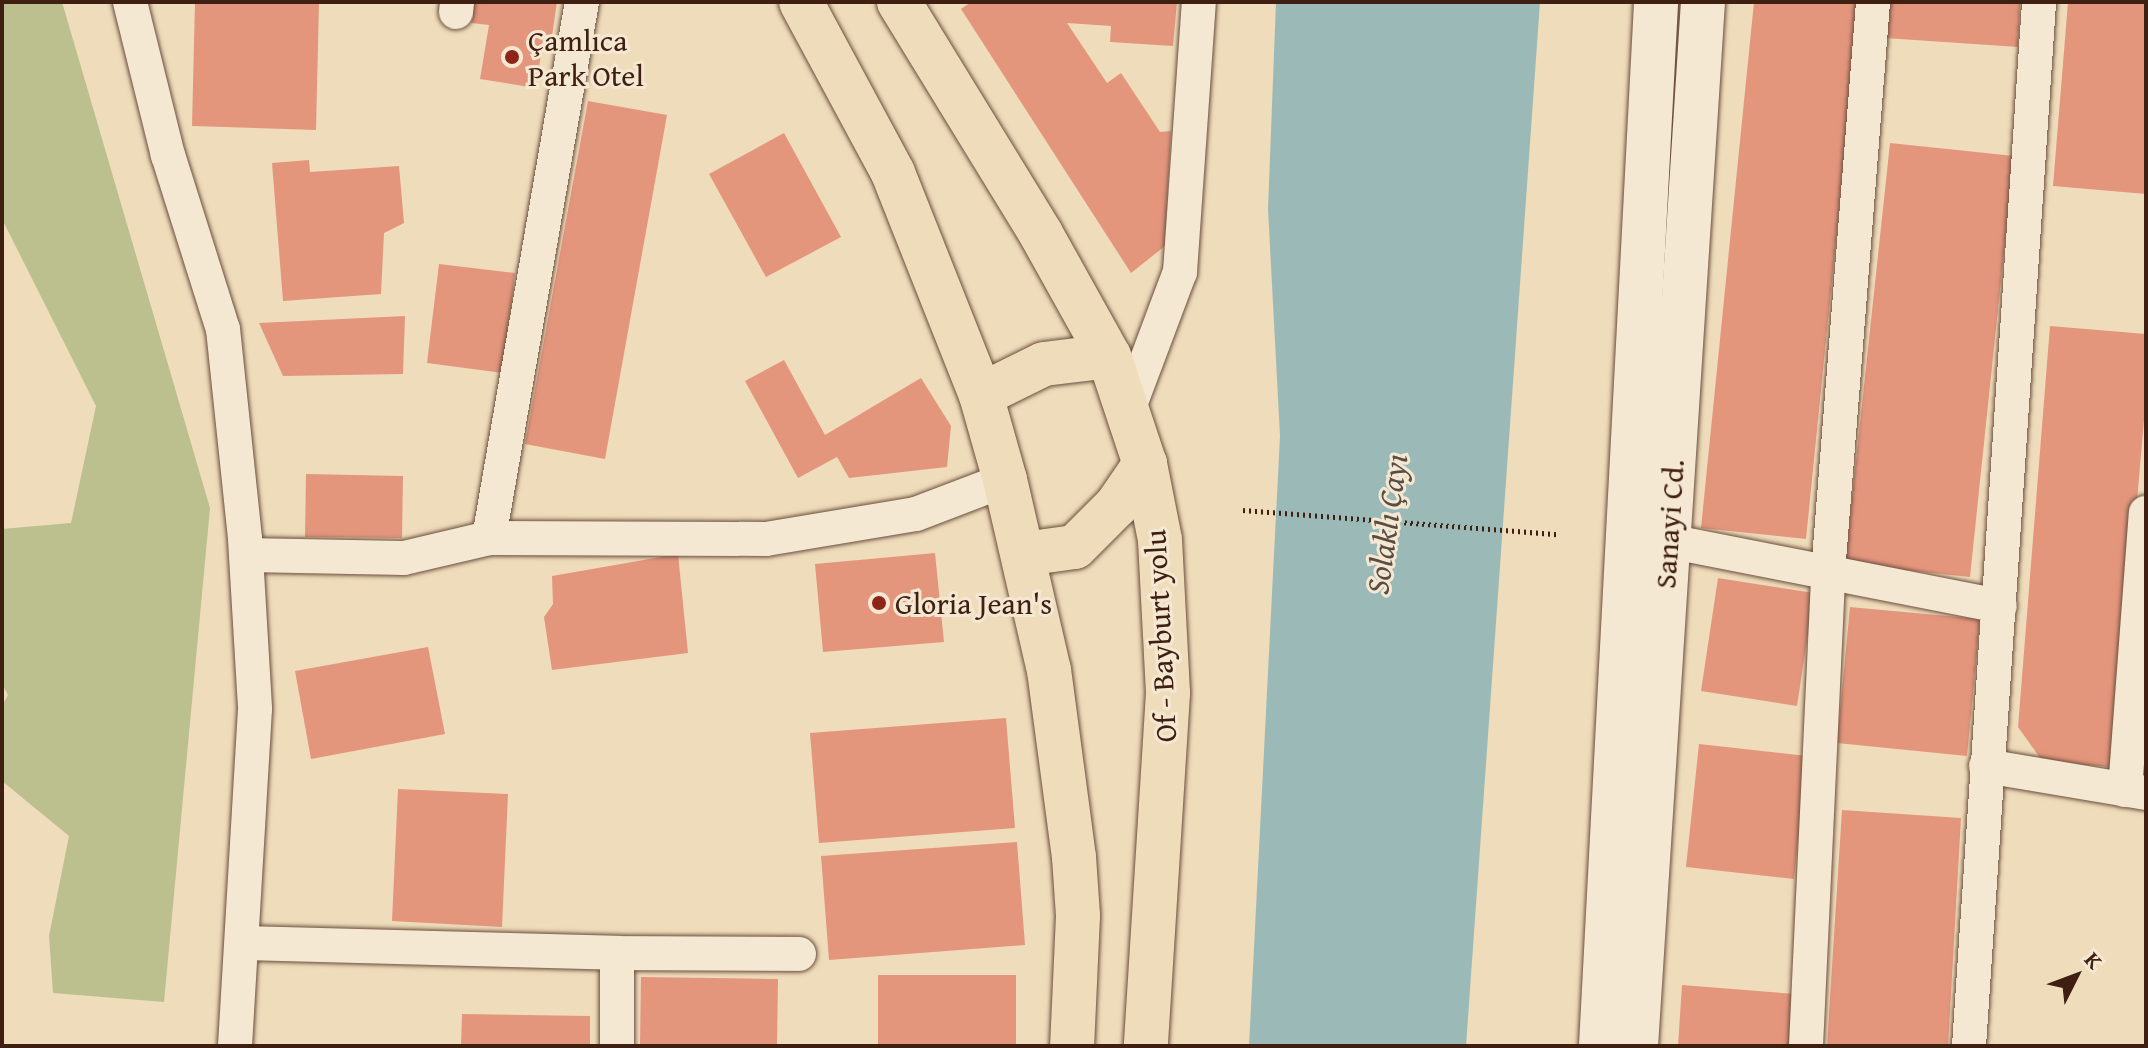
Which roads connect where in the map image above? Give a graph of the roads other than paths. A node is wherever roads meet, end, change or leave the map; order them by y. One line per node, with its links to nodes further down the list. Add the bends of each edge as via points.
1 (130, 2): 19 (street, via 168,155 223,329)
2 (582, 2): 16 (street)
3 (801, 2): 11 (highway, via 893,173)
4 (899, 2): 10 (highway, Of - Bayburt yolu, via 1004,170)
5 (1199, 2): 12 (street, via 1180,272)
6 (1656, 2): 31 (street, Sanayi Cd.)
7 (1703, 2): 17 (street, Sanayi Cd.)
8 (1873, 2): 20 (street)
9 (2039, 2): 21 (street)
10 (1109, 356): 11 (highway, via 1044,364); 12 (highway, Of - Bayburt yolu)
11 (981, 395): 14 (highway)
12 (1128, 410): 13 (highway, Of - Bayburt yolu)
13 (1145, 464): 18 (highway, via 1117,505 1075,547); 30 (highway, Of - Bayburt yolu, via 1160,540 1168,693)
14 (1005, 480): 16 (street, via 916,514 766,539); 18 (highway)
15 (2146, 513): 23 (street)
16 (489, 538): 19 (street, via 404,558)
17 (1668, 541): 20 (street); 32 (street, Sanayi Cd.)
18 (1024, 554): 29 (highway, via 1049,670 1074,857 1078,916)
19 (246, 555): 24 (street, via 255,709)
20 (1828, 573): 21 (street); 33 (street)
21 (2000, 606): 22 (street)
22 (1986, 766): 23 (street); 34 (street)
23 (2135, 792)
24 (242, 943): 25 (street); 27 (street)
25 (617, 953): 26 (street); 28 (street)
26 (799, 954)
27 (235, 1046)
28 (617, 1046)
29 (1072, 1046)
30 (1146, 1046)
31 (1601, 1046)
32 (1636, 1046)
33 (1806, 1046)
34 (1969, 1046)

